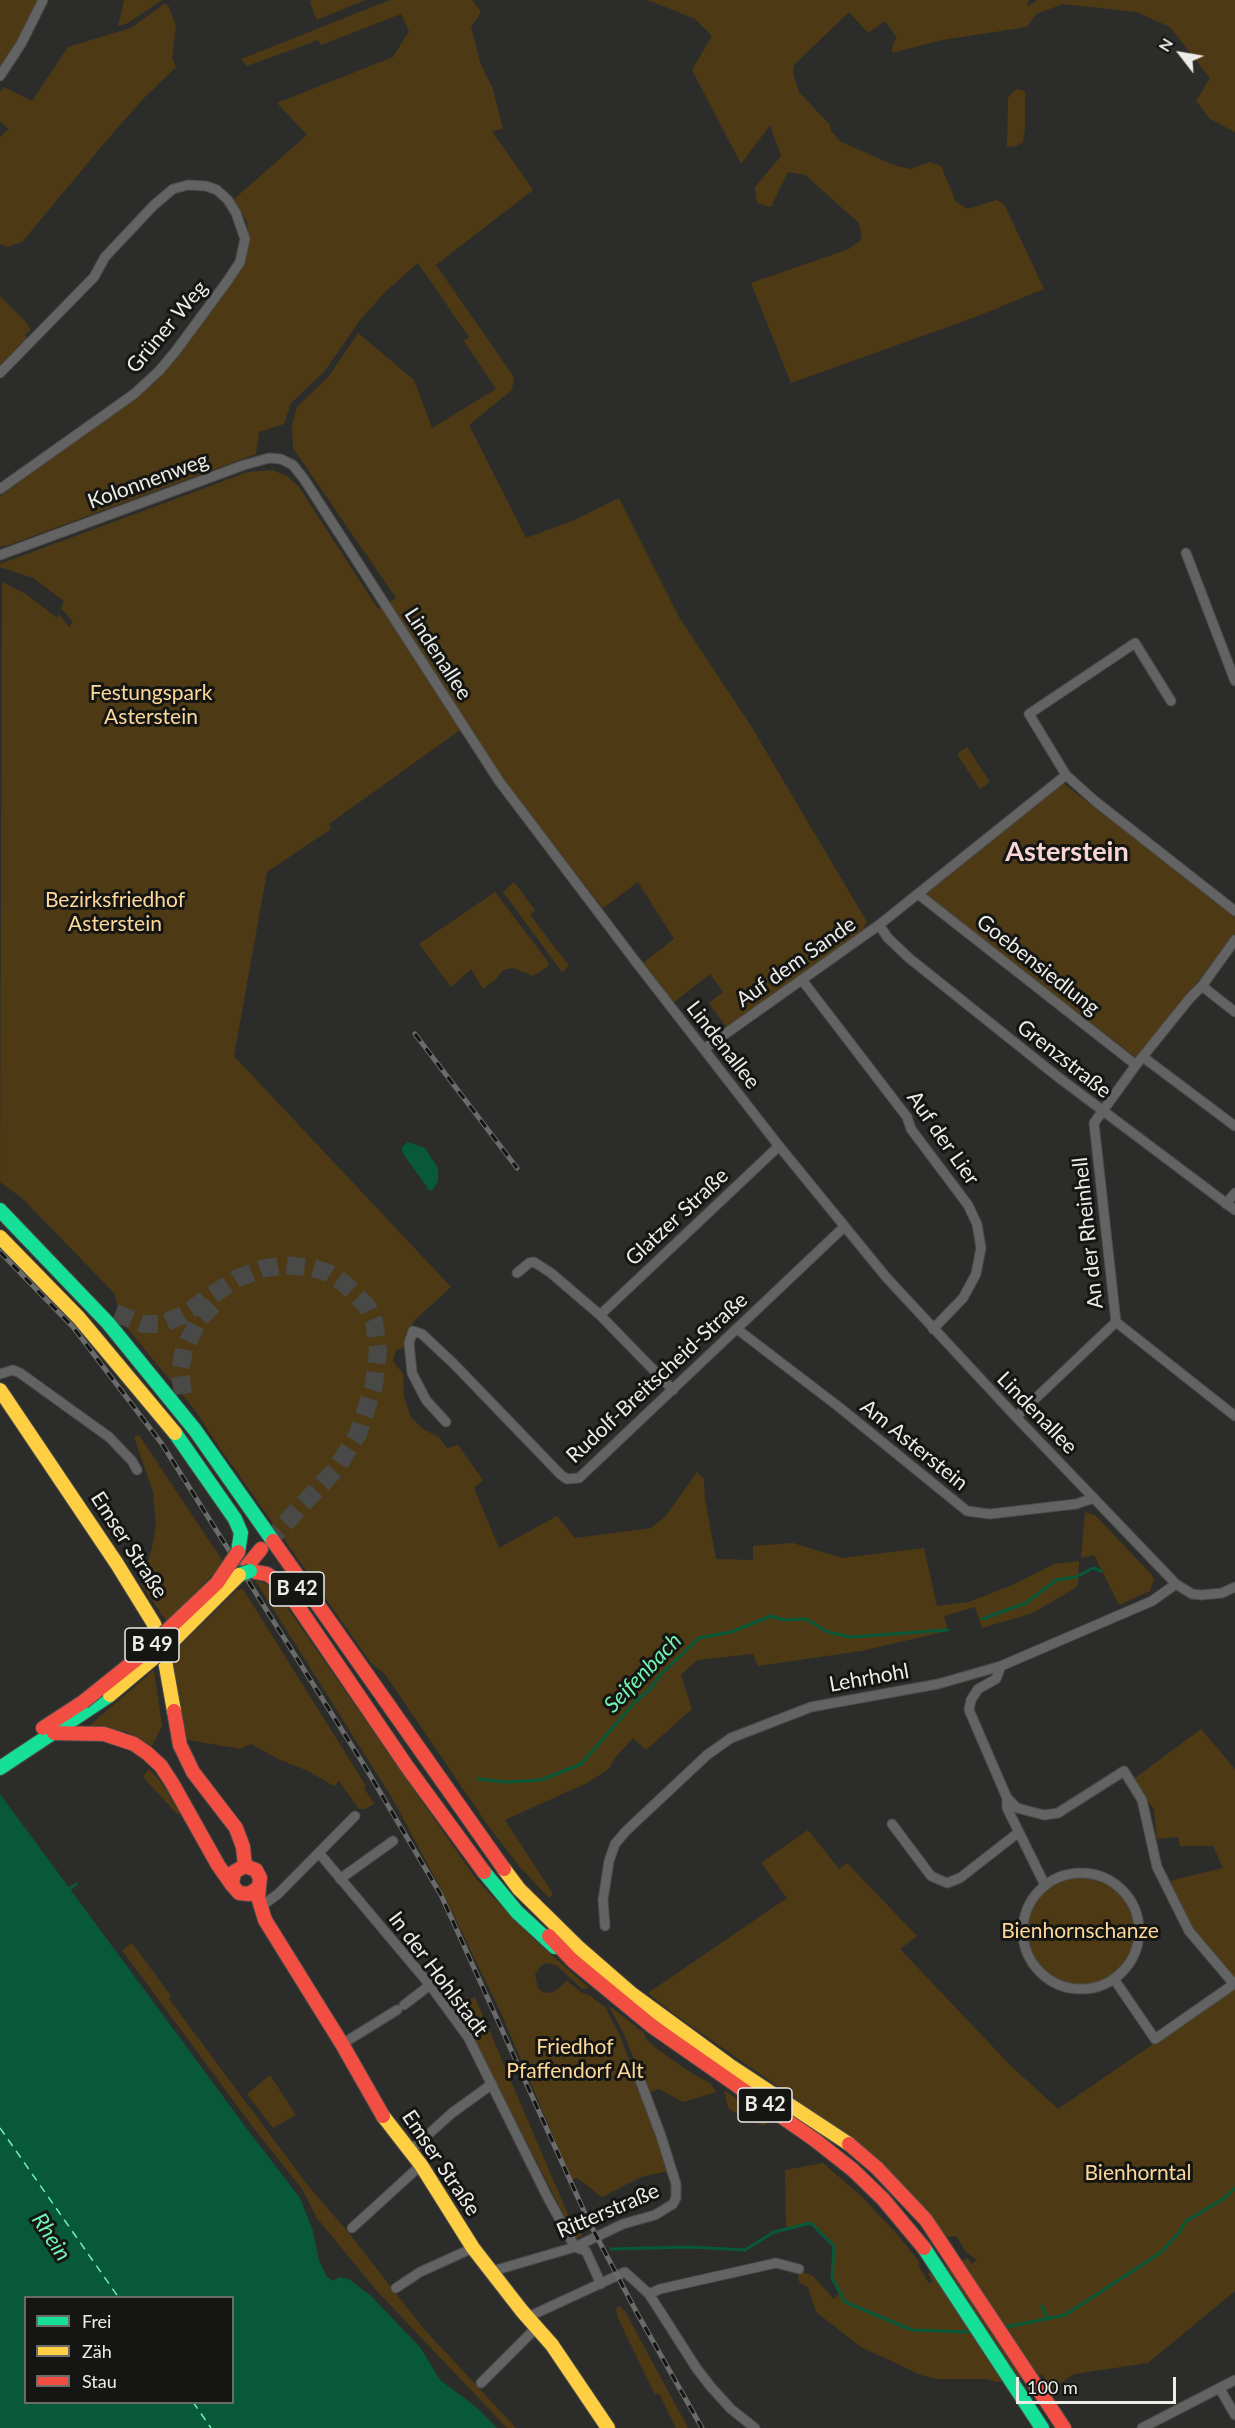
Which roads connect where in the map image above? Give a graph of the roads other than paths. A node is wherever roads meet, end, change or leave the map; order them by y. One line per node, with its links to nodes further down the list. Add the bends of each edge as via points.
1 (43, 0): 2 (street)
2 (0, 76)
3 (0, 373): 5 (street, Grüner Weg, via 173,189 195,184 217,190 236,213 245,239 240,261 175,352 148,382)
4 (304, 478): 7 (street, Kolonnenweg, via 293,465 268,458); 18 (street, Lindenallee, via 499,781)
5 (0, 489)
6 (1186, 553): 8 (street)
7 (0, 555)
8 (1235, 681)
9 (1171, 701): 10 (street, via 1135,644 1029,714)
10 (1066, 775): 11 (street); 12 (street)
11 (918, 894): 13 (street); 20 (street, Goebensiedlung)
12 (1235, 911)
13 (879, 925): 15 (street, Auf dem Sande); 21 (street, Grenzstraße, via 909,958)
14 (1235, 940): 16 (street)
15 (802, 980): 18 (street, Auf dem Sande); 37 (street, Auf der Lier, via 907,1117 911,1129 968,1205 977,1224 981,1248 976,1274 963,1298)
16 (1202, 986): 17 (street); 19 (street)
17 (1235, 1012)
18 (704, 1049): 23 (street, Lindenallee)
19 (1143, 1057): 20 (street); 22 (street)
20 (1137, 1065): 21 (street)
21 (1101, 1112): 25 (street, Grenzstraße); 35 (street, An der Rheinhell, via 1094,1123)
22 (1235, 1126)
23 (779, 1146): 29 (street, Lindenallee); 34 (street, Glatzer Straße)
24 (1235, 1192): 25 (street)
25 (1226, 1204): 27 (street, Grenzstraße)
26 (0, 1210): 32 (main road, B 42)
27 (1235, 1210)
28 (0, 1223): 70 (main road, B 42, via 68,1291 162,1401 472,1840 530,1915)
29 (844, 1227): 36 (street, Rudolf-Breitscheid-Straße); 37 (street, Lindenallee)
30 (0, 1237): 49 (main road, via 79,1318 173,1431 235,1519 241,1533)
31 (516, 1273): 34 (street, via 534,1262)
32 (65, 1275): 33 (main road); 45 (main road, B 42, via 132,1350)
33 (115, 1313)
34 (600, 1315): 40 (street)
35 (1116, 1322): 42 (street); 43 (street, An der Rheinhell)
36 (737, 1329): 40 (street, Rudolf-Breitscheid-Straße); 47 (street, Am Asterstein, via 967,1510 990,1514 1076,1504)
37 (933, 1329): 43 (street, Lindenallee)
38 (0, 1374): 46 (street, via 13,1370 20,1373 109,1437)
39 (0, 1390): 63 (main road, Emser Straße, via 154,1624 162,1644 180,1745 193,1772 237,1828)
40 (673, 1390): 44 (street, Rudolf-Breitscheid-Straße, via 579,1478 567,1479 444,1355 422,1334 413,1331 409,1343 412,1373 426,1400)
41 (183, 1394): 45 (main road)
42 (1235, 1416)
43 (1016, 1417): 47 (street, Lindenallee)
44 (446, 1422)
45 (195, 1430): 98 (main road, B 42, via 519,1889 640,2000 856,2150 914,2206)
46 (137, 1470)
47 (1094, 1498): 50 (street, Lindenallee)
48 (259, 1546): 49 (main road, B 49)
49 (243, 1564): 53 (main road, B 49, bridge, via 166,1647 110,1695); 54 (main road, B 49, bridge, via 217,1583 138,1658); 70 (main road, via 284,1586 486,1875 528,1923)
50 (1176, 1584): 51 (street, via 1201,1595); 52 (street, Lehrhohl, via 1152,1601)
51 (1235, 1587)
52 (1001, 1666): 57 (street, via 996,1679 978,1689 969,1710); 69 (street, Lehrhohl, via 938,1684 811,1707 730,1737 615,1844 603,1900)
53 (54, 1733): 54 (main road, B 49); 65 (main road, via 104,1734 147,1753 161,1766)
54 (21, 1748): 55 (main road, B 49); 56 (main road, B 49)
55 (0, 1756)
56 (0, 1768)
57 (1007, 1798): 60 (street, via 1007,1808); 71 (street, via 1017,1808 1044,1815 1058,1813 1124,1771 1142,1800 1157,1867 1189,1931 1234,1984 1155,2039)
58 (355, 1816): 62 (street)
59 (892, 1824): 60 (street, via 931,1876 947,1883 960,1878)
60 (1019, 1832): 66 (street)
61 (393, 1841): 64 (street)
62 (319, 1853): 64 (street, In der Hohlstadt); 68 (street)
63 (245, 1866): 65 (main road, via 234,1872); 67 (main road, Emser Straße, via 258,1874)
64 (340, 1879): 72 (street, In der Hohlstadt)
65 (232, 1885): 67 (main road, Emser Straße, via 239,1893)
66 (1046, 1885): 71 (street, via 1033,1898 1024,1920 1024,1945 1033,1964 1051,1981 1070,1988 1095,1987); 71 (street, via 1067,1875 1087,1874 1113,1883 1129,1900 1138,1922 1137,1946 1128,1964)
67 (254, 1891): 68 (main road, Emser Straße)
68 (260, 1907): 73 (main road, Emser Straße)
69 (605, 1926)
70 (573, 1960): 74 (main road, B 42)
71 (1114, 1978)
72 (430, 1985): 73 (street); 76 (street, In der Hohlstadt, via 468,2037)
73 (342, 2044): 80 (main road, Emser Straße, via 384,2118)
74 (712, 2070): 77 (main road); 78 (main road, B 42)
75 (637, 2072): 83 (street, Ritterstraße, via 670,2164 676,2198 661,2212 623,2224)
76 (492, 2084): 80 (street); 83 (street, In der Hohlstadt)
77 (717, 2087)
78 (792, 2124): 79 (main road); 97 (main road, B 42, via 839,2159 903,2220)
79 (776, 2126)
80 (411, 2150): 81 (main road, Emser Straße)
81 (421, 2165): 82 (street); 84 (main road, Emser Straße)
82 (352, 2228)
83 (575, 2247): 86 (street, Ritterstraße); 87 (street, In der Hohlstadt, via 586,2251)
84 (473, 2248): 86 (main road, Emser Straße); 88 (street, via 420,2272)
85 (799, 2269): 89 (street, via 776,2263)
86 (493, 2271): 90 (main road, Emser Straße)
87 (601, 2284): 89 (street, via 625,2272); 90 (street)
88 (396, 2288)
89 (649, 2294): 96 (street, via 697,2369 722,2400)
90 (532, 2322): 92 (street); 95 (main road, Emser Straße)
91 (1235, 2380): 93 (street)
92 (481, 2383)
93 (1220, 2389): 94 (street); 99 (street)
94 (1235, 2415)
95 (608, 2428)
96 (755, 2428)
97 (1042, 2428)
98 (1064, 2428)
99 (1142, 2428)

